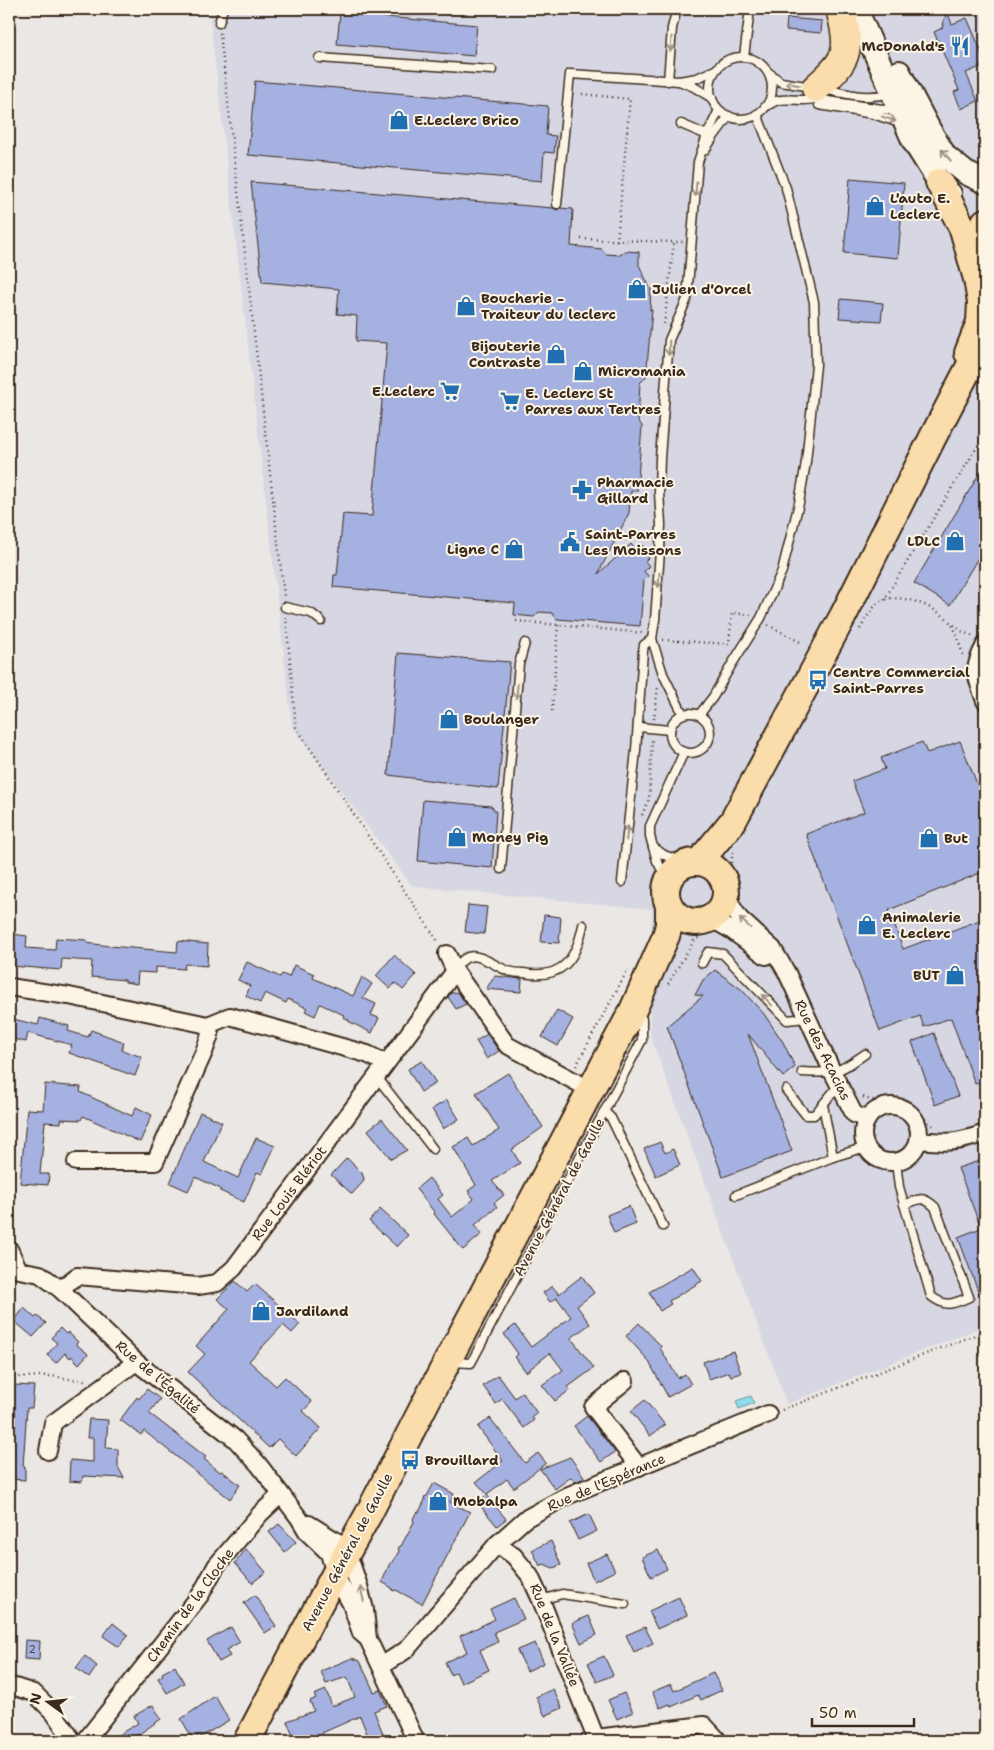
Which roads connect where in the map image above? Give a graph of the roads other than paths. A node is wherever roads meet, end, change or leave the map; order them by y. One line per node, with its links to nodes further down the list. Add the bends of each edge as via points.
1 (223, 9): 8 (lane)
2 (677, 9): 14 (lane, one-way to 14, via 672,28)
3 (750, 9): 9 (lane)
4 (840, 9): 16 (highway, via 845,56)
5 (852, 9): 7 (lane)
6 (868, 9): 19 (street)
7 (857, 19): 19 (street)
8 (219, 23)
9 (744, 57): 12 (lane, via 724,61); 13 (lane, via 752,58)
10 (319, 58): 11 (lane)
11 (492, 70)
12 (715, 70): 15 (lane); 17 (lane, via 710,89)
13 (768, 72): 16 (lane, one-way to 13, via 782,82); 18 (lane, via 772,91)
14 (668, 81): 15 (lane); 28 (lane, via 570,74)
15 (679, 82): 17 (lane)
16 (822, 91): 18 (lane, via 776,101); 19 (lane, via 876,97); 19 (lane, via 814,99); 19 (lane, one-way to 19, via 812,104 873,114)
17 (712, 98): 20 (lane)
18 (765, 107): 21 (lane)
19 (904, 109): 26 (street, via 914,142); 27 (street, one-way to 19, via 966,173 945,156)
20 (719, 110): 22 (lane); 24 (lane)
21 (757, 114): 22 (lane, via 746,118); 41 (lane, via 786,188 814,302 816,364 806,462 782,571 761,618)
22 (729, 116): 25 (lane)
23 (681, 124): 24 (lane)
24 (707, 135): 25 (lane)
25 (698, 162): 36 (lane, one-way to 36, via 686,298 669,340 660,458 660,551 655,620)
26 (939, 182): 29 (street, via 976,225); 32 (main road, via 963,228 981,302 980,322 972,346 942,402)
27 (985, 182)
28 (557, 204)
29 (984, 241)
30 (985, 337): 32 (main road)
31 (985, 374): 35 (main road)
32 (934, 435): 35 (main road)
33 (285, 606): 34 (lane, via 311,612)
34 (321, 621)
35 (850, 625): 48 (main road)
36 (650, 640): 40 (lane); 42 (lane, via 644,645)
37 (982, 642): 39 (street, via 976,677)
38 (525, 643): 46 (lane, one-way to 46, via 519,664)
39 (982, 706)
40 (682, 714): 41 (lane); 43 (lane, via 672,723)
41 (699, 715): 44 (lane, via 709,728 709,740 700,750)
42 (638, 727): 43 (lane); 47 (lane, one-way to 42)
43 (670, 730): 44 (lane, via 672,744)
44 (684, 752): 45 (lane, via 650,826)
45 (654, 847): 48 (lane); 48 (lane, via 658,861)
46 (501, 869)
47 (622, 882)
48 (700, 882): 49 (main road, via 677,915); 49 (main road, Avenue Général de Gaulle, via 722,909 712,918); 54 (street, Rue des Acacias, one-way to 48, via 773,949); 56 (main road, Avenue Général de Gaulle, via 669,925)
49 (698, 922): 54 (street, Rue des Acacias, via 719,924 731,930); 56 (main road, Avenue Général de Gaulle, via 667,955)
50 (583, 925): 53 (lane, via 580,943 566,965 551,974 537,976 507,971 478,956 468,956 459,962)
51 (447, 954): 53 (street)
52 (702, 963): 57 (lane, one-way to 52, via 786,1020 723,954 708,952)
53 (455, 971): 60 (street, Rue Louis Blériot); 63 (street, via 507,1045)
54 (787, 973): 57 (street, Rue des Acacias)
55 (9, 987): 58 (street)
56 (633, 1010): 63 (main road, Avenue Général de Gaulle)
57 (807, 1018): 62 (street, Rue des Acacias)
58 (208, 1025): 60 (street, via 230,1016 367,1054); 72 (street, via 210,1035 204,1052 155,1162)
59 (865, 1054): 62 (lane, via 842,1070)
60 (380, 1069): 69 (lane); 79 (street, Rue Louis Blériot, via 234,1268 217,1283 198,1286 77,1276)
61 (802, 1072): 62 (lane)
62 (836, 1079): 65 (lane); 66 (street, Rue des Acacias, via 854,1114)
63 (592, 1090): 76 (lane, via 611,1118); 87 (main road, Avenue Général de Gaulle)
64 (786, 1090): 65 (lane, via 806,1115 814,1115)
65 (823, 1105): 71 (lane)
66 (867, 1120): 68 (street, via 882,1107 906,1110 915,1118); 70 (street, via 863,1140)
67 (985, 1133): 68 (street, via 949,1143)
68 (920, 1140): 73 (street, via 915,1151)
69 (433, 1150)
70 (868, 1150): 71 (lane); 73 (street, via 884,1162)
71 (833, 1157): 74 (lane)
72 (76, 1162)
73 (896, 1162): 75 (lane)
74 (736, 1195)
75 (904, 1205): 75 (lane, via 931,1296 939,1303 947,1304 969,1297 935,1207 921,1198)
76 (663, 1226)
77 (9, 1249): 78 (street, Rue de l'Égalité)
78 (14, 1275): 79 (street, Rue de l'Égalité, via 40,1274)
79 (60, 1290): 80 (street, Rue de l'Égalité)
80 (136, 1362): 83 (street, via 53,1423); 85 (street, Rue de l'Égalité, via 235,1439)
81 (625, 1381): 84 (street, via 593,1407)
82 (768, 1414): 84 (street, Rue de l'Espérance)
83 (48, 1451)
84 (639, 1467): 89 (street, Rue de l'Espérance, via 569,1495 525,1519)
85 (280, 1495): 86 (street, Rue de l'Égalité); 99 (street, Chemin de la Cloche, via 216,1566 201,1594)
86 (299, 1518): 88 (street, Rue de l'Égalité); 91 (street, Rue de l'Égalité, via 308,1533 329,1552)
87 (365, 1521): 88 (street, via 342,1531); 90 (main road, Avenue Général de Gaulle)
88 (324, 1534): 90 (street, Rue de l'Égalité)
89 (496, 1544): 92 (street, Rue de la Vallée, via 514,1556 530,1576); 95 (street, Rue de l'Espérance, via 406,1650)
90 (347, 1552): 91 (main road, Avenue Général de Gaulle); 94 (street, one-way to 90, via 364,1602)
91 (334, 1574): 94 (street, Rue de l'Égalité, via 362,1633); 100 (main road, Avenue Général de Gaulle)
92 (541, 1600): 93 (lane, via 562,1594); 97 (street, Rue de la Vallée)
93 (625, 1604)
94 (368, 1639): 95 (street, Rue de l'Égalité)
95 (381, 1666): 101 (street, Rue de l'Égalité)
96 (9, 1685): 98 (street, via 34,1693 54,1713)
97 (596, 1740): 102 (street, Rue de la Vallée, via 704,1726)
98 (73, 1741)
99 (85, 1741)
100 (247, 1741)
101 (416, 1741)
102 (716, 1741)

